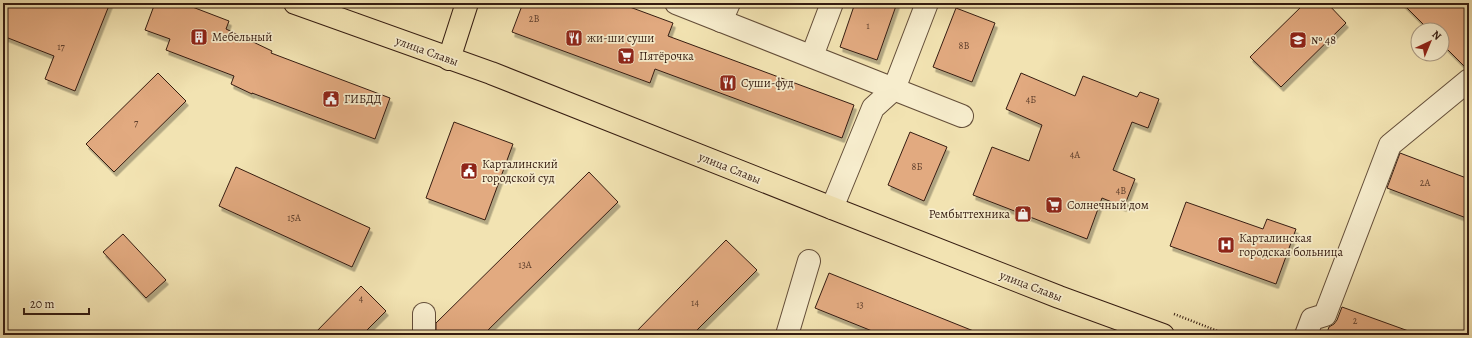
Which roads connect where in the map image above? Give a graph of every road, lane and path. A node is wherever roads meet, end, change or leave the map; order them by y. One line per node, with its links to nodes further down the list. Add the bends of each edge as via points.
1 (295, 3): 8 (main road, улица Славы)
2 (467, 3): 8 (main road)
3 (676, 3): 6 (lane)
4 (832, 3): 7 (lane)
5 (927, 3): 10 (lane)
6 (725, 12): 7 (lane)
7 (812, 56): 10 (lane)
8 (449, 59): 12 (main road, улица Славы, via 491,73)
9 (1469, 80): 20 (lane, via 1390,145 1325,315 1312,319)
10 (894, 89): 11 (lane); 12 (lane, via 873,108)
11 (962, 116)
12 (832, 208): 18 (main road, улица Славы)
13 (809, 261): 17 (lane)
14 (424, 314): 16 (lane)
15 (1171, 314): 19 (path)
16 (424, 335)
17 (787, 335)
18 (1163, 335)
19 (1228, 335)
20 (1306, 335)

